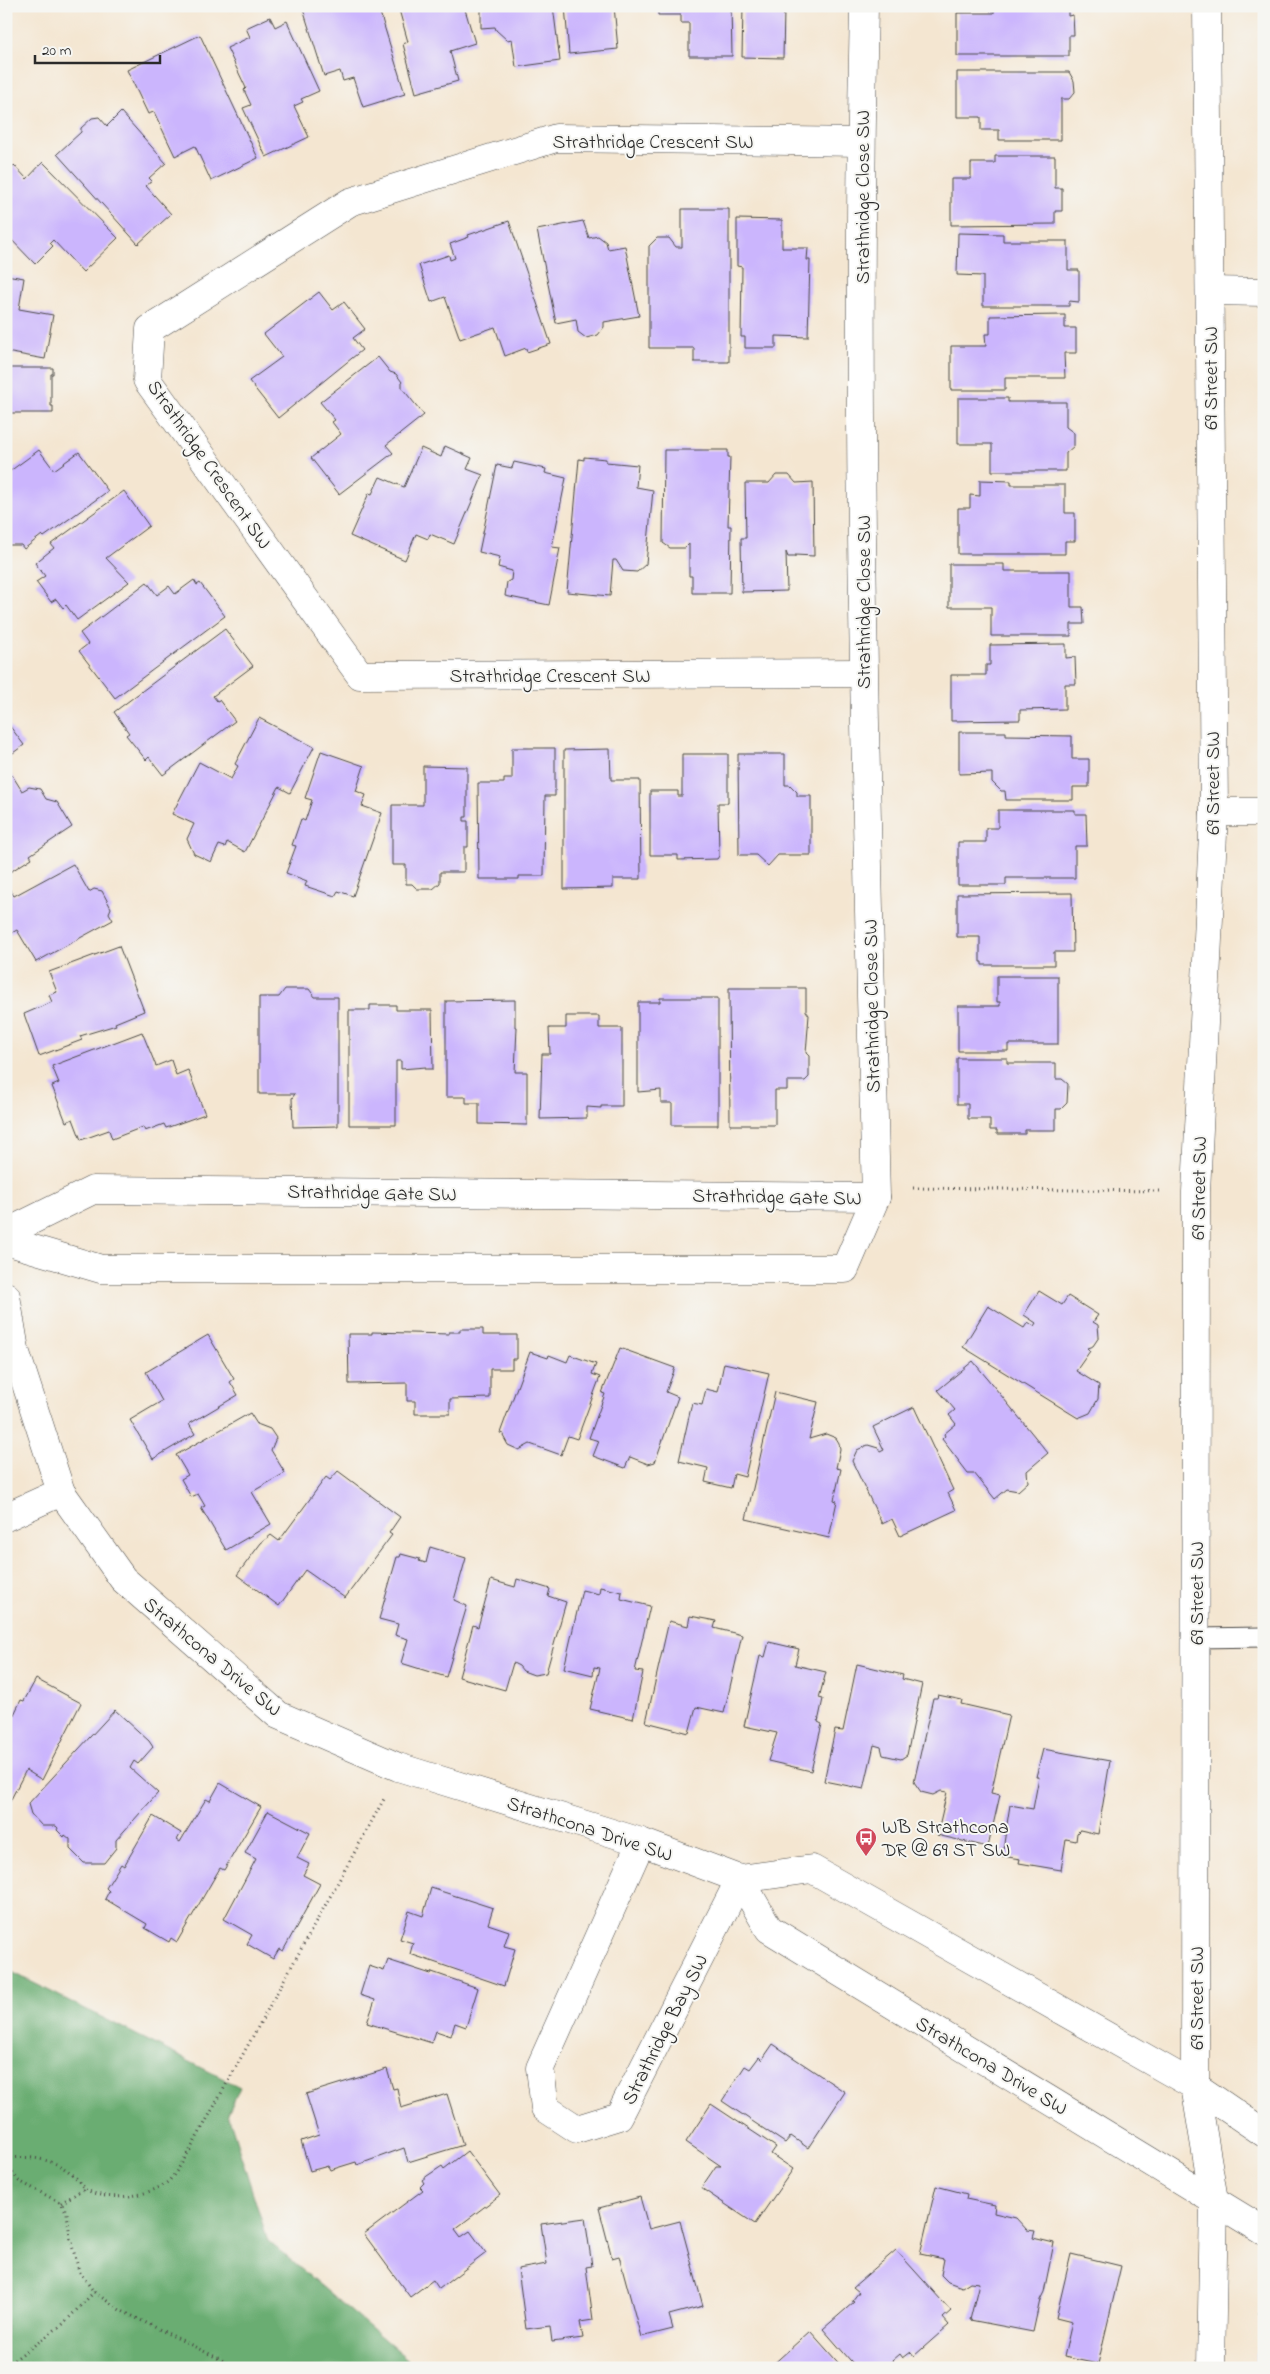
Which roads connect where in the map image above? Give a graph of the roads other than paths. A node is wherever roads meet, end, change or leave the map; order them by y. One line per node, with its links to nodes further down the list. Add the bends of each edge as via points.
1 (864, 6): 3 (street, Strathridge Close SW)
2 (1207, 6): 4 (street, 69 Street SW)
3 (861, 142): 6 (street, Strathridge Close SW); 6 (street, Strathridge Crescent SW, via 556,138 350,202 150,329 147,380 360,675)
4 (1210, 291): 5 (street); 7 (street, 69 Street SW)
5 (1264, 292)
6 (863, 673): 9 (street, Strathridge Close SW)
7 (1214, 812): 8 (street); 16 (street, 69 Street SW, via 1196,1192)
8 (1264, 812)
9 (876, 1197): 10 (street, Strathridge Gate SW, via 93,1190); 11 (street, Strathridge Gate SW, via 845,1269 101,1269)
10 (6, 1233)
11 (6, 1241)
12 (6, 1296): 13 (street, Strathcona Drive SW, via 15,1350)
13 (61, 1492): 14 (street); 17 (street, Strathcona Drive SW, via 123,1579 278,1715 398,1767)
14 (6, 1517)
15 (1264, 1637): 16 (lane)
16 (1196, 1638): 19 (street, 69 Street SW)
17 (640, 1842): 18 (street, Strathcona Drive SW); 18 (street, Strathridge Bay SW, via 540,2068 545,2108 577,2129 619,2116)
18 (740, 1879): 19 (street, Strathcona Drive SW, via 812,1869); 21 (street, Strathcona Drive SW, via 769,1929)
19 (1196, 2086): 20 (street, Strathcona Drive SW); 21 (street, 69 Street SW)
20 (1264, 2133)
21 (1214, 2200): 22 (street, Strathcona Drive SW); 23 (street, 69 Street SW)
22 (1264, 2231)
23 (1211, 2368)

